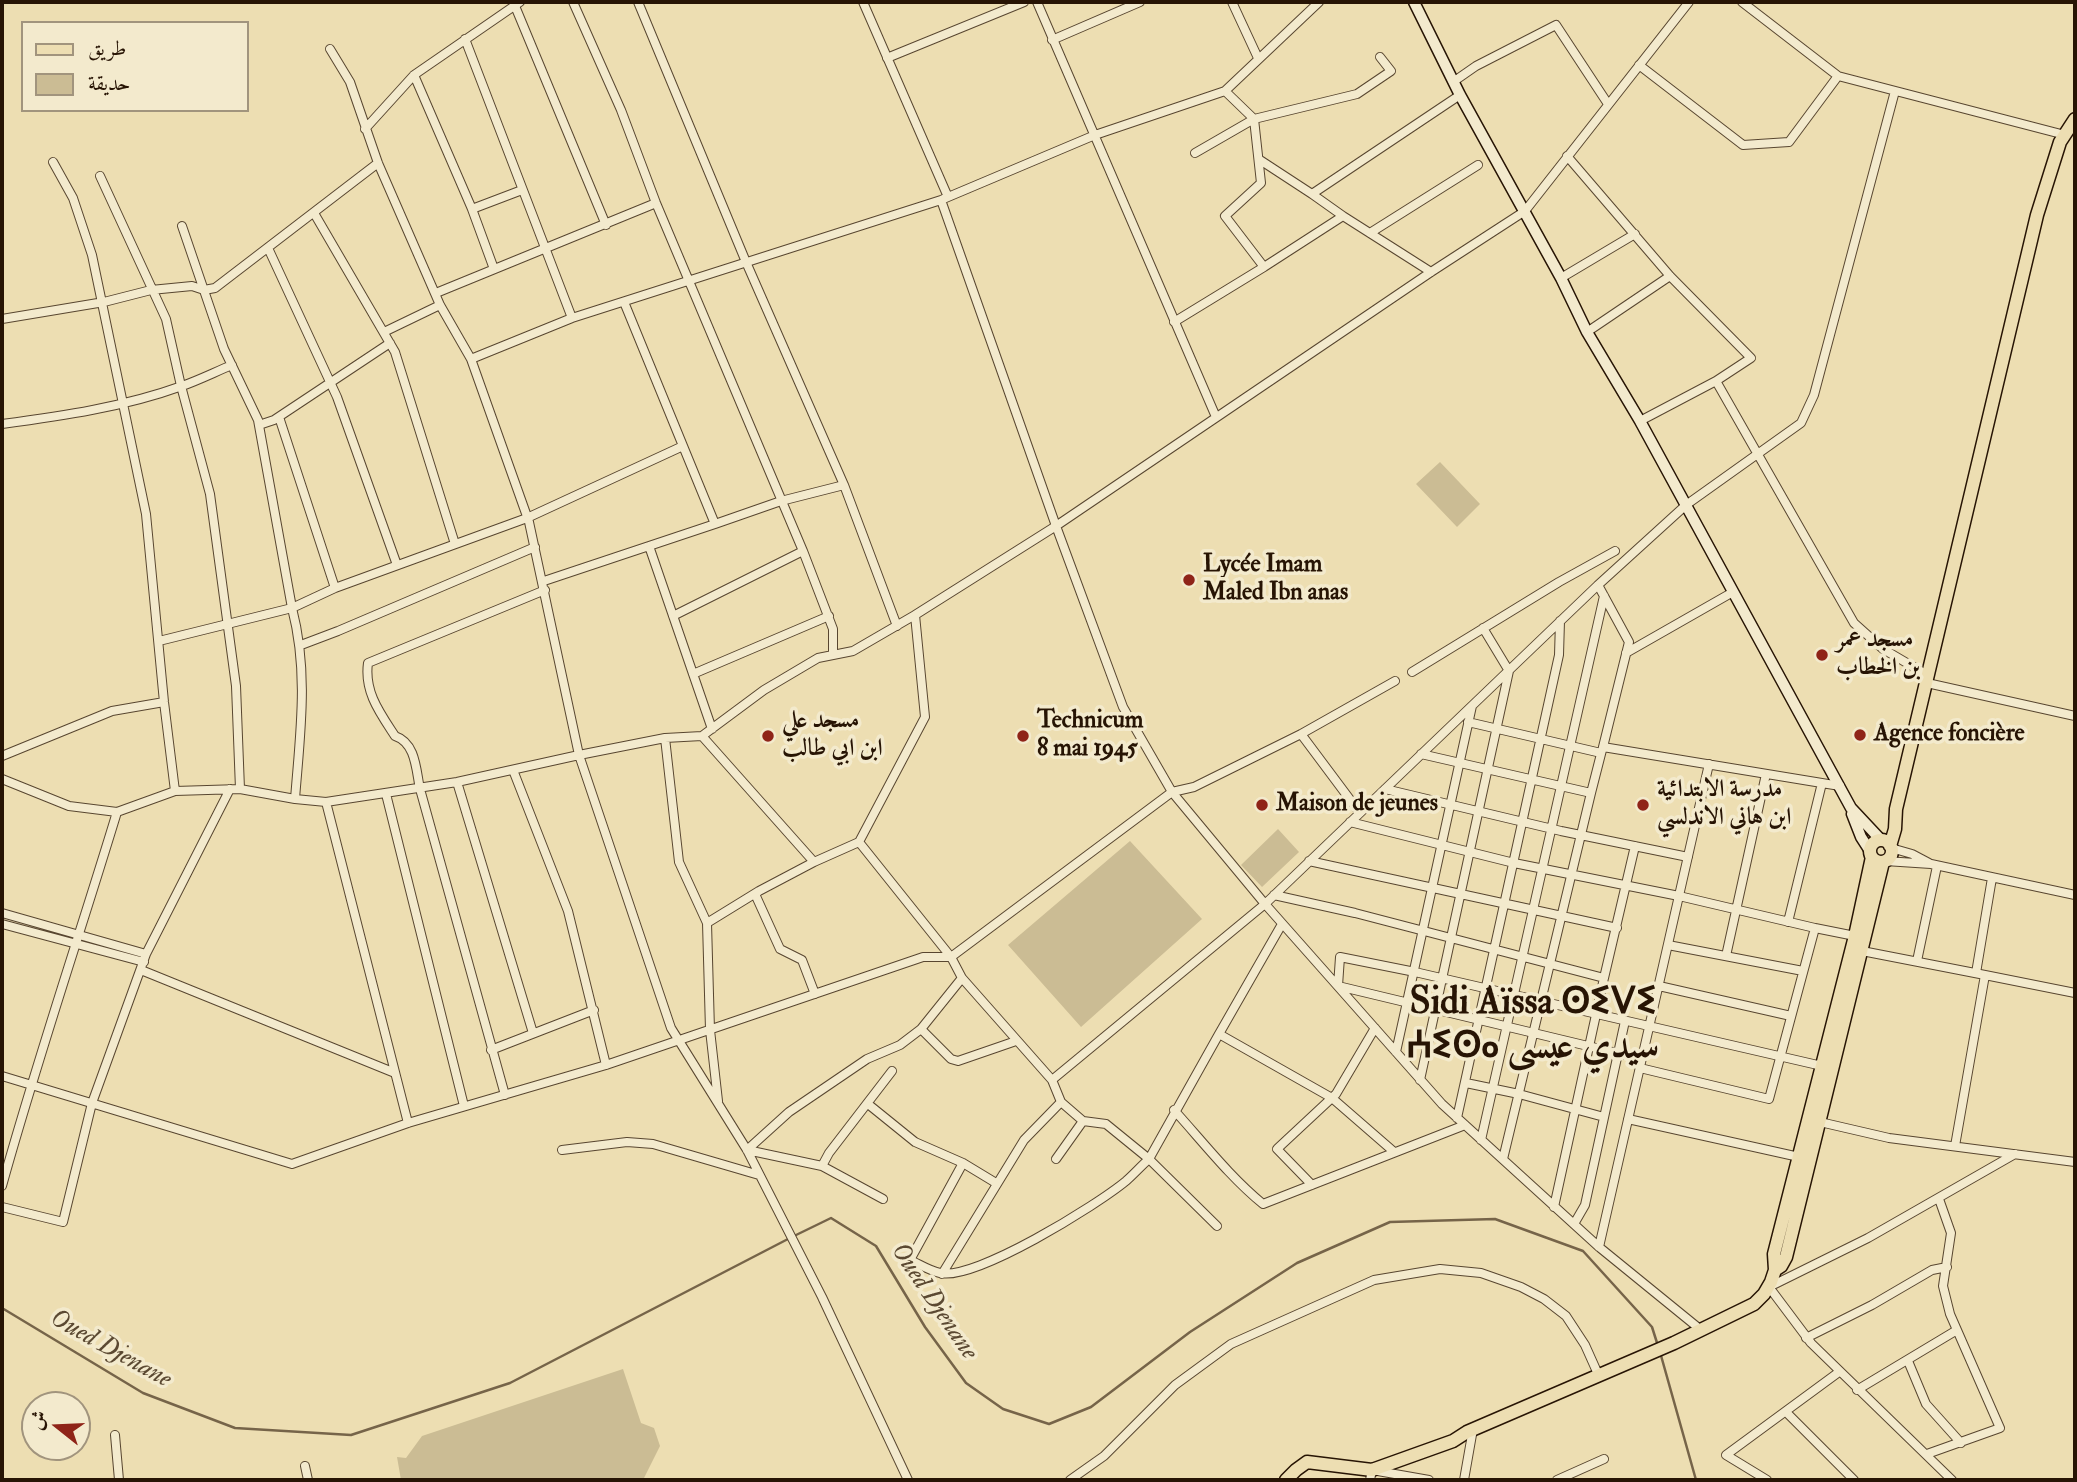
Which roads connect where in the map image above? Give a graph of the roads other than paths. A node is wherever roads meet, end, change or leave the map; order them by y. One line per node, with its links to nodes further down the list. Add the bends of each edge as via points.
1 (573, 2): 42 (street)
2 (638, 2): 53 (street)
3 (863, 2): 17 (street)
4 (1024, 2): 17 (street)
5 (1037, 2): 14 (street)
6 (1140, 2): 14 (street)
7 (1233, 2): 18 (street)
8 (1319, 2): 18 (street)
9 (1414, 2): 22 (main road)
10 (1689, 2): 19 (street)
11 (1742, 2): 21 (street)
12 (517, 4): 13 (street); 47 (street)
13 (465, 39): 20 (street); 39 (street)
14 (1052, 40): 30 (street)
15 (330, 49): 29 (street, via 350,82)
16 (1380, 57): 27 (street, via 1391,71 1357,94)
17 (887, 58): 41 (street)
18 (1258, 58): 23 (street)
19 (1639, 65): 21 (street, via 1743,145 1789,142); 26 (street)
20 (414, 75): 29 (street); 43 (street)
21 (1838, 76): 24 (street)
22 (1453, 82): 25 (main road); 26 (street, via 1556,25)
23 (1224, 90): 27 (street); 30 (street)
24 (1895, 91): 31 (street); 84 (street, via 1814,394 1801,423)
25 (1460, 95): 40 (street); 44 (main road)
26 (1608, 104): 33 (street)
27 (1254, 119): 32 (street); 34 (street)
28 (2075, 119): 31 (main road)
29 (365, 129): 36 (street)
30 (1095, 135): 41 (street); 68 (street)
31 (2065, 135): 117 (main road, via 2037,215)
32 (1195, 153)
33 (1567, 156): 44 (street); 50 (street)
34 (1260, 160): 40 (street); 54 (street, via 1261,183 1225,216)
35 (53, 162): 63 (street, via 73,198)
36 (378, 163): 45 (street); 62 (street)
37 (1478, 165): 49 (street)
38 (100, 176): 60 (street)
39 (522, 190): 43 (street); 52 (street)
40 (1312, 194): 46 (street)
41 (945, 198): 53 (street); 90 (street)
42 (656, 203): 47 (street); 59 (street)
43 (472, 209): 55 (street)
44 (1525, 211): 56 (street); 58 (main road)
45 (314, 212): 51 (street); 69 (street)
46 (1343, 216): 49 (street); 54 (street)
47 (606, 225): 52 (street)
48 (182, 226): 61 (street)
49 (1370, 233): 56 (street)
50 (1635, 234): 57 (street); 58 (street)
51 (268, 248): 61 (street, via 215,288); 75 (street)
52 (545, 249): 55 (street); 66 (street)
53 (746, 262): 59 (street); 85 (street)
54 (1264, 267): 68 (street)
55 (494, 269): 62 (street)
56 (1431, 272): 79 (street)
57 (1670, 275): 70 (street); 74 (street, via 1751,358)
58 (1561, 278): 70 (main road)
59 (688, 281): 64 (street); 86 (street)
60 (151, 290): 61 (street, via 192,286); 63 (street); 76 (street, via 166,319)
61 (204, 290): 73 (street)
62 (436, 293): 65 (street)
63 (104, 302): 67 (street); 77 (street)
64 (624, 302): 66 (street); 83 (street)
65 (440, 304): 69 (street); 72 (street)
66 (572, 318): 72 (street)
67 (2, 319)
68 (1174, 321): 79 (street)
69 (384, 332): 71 (street)
70 (1587, 332): 80 (main road)
71 (390, 343): 75 (street); 91 (street)
72 (471, 359): 88 (street)
73 (232, 365): 76 (street); 82 (street)
74 (1716, 381): 80 (street); 84 (street)
75 (331, 384): 78 (street); 96 (street)
76 (181, 386): 77 (street); 107 (street, via 210,494)
77 (122, 404): 81 (street); 110 (street, via 146,513)
78 (279, 417): 82 (street); 99 (street)
79 (1216, 417): 90 (street)
80 (1640, 421): 87 (main road)
81 (2, 424)
82 (259, 425): 102 (street)
83 (683, 446): 88 (street); 89 (street)
84 (1756, 454): 87 (street); 117 (street, via 1854,623)
85 (844, 485): 86 (street); 108 (street)
86 (781, 501): 89 (street); 94 (street)
87 (1686, 505): 97 (street); 100 (main road)
88 (527, 518): 91 (street); 93 (street)
89 (715, 524): 92 (street)
90 (1056, 526): 103 (street); 150 (street, via 1123,707)
91 (455, 544): 96 (street)
92 (649, 546): 98 (street); 104 (street)
93 (535, 547): 98 (street); 111 (street)
94 (803, 551): 104 (street); 105 (street)
95 (1615, 551): 109 (street)
96 (397, 565): 99 (street)
97 (1598, 585): 101 (street); 106 (street)
98 (544, 586): 132 (street); 147 (street, via 368,663 370,692 387,725 412,750)
99 (335, 588): 102 (street)
100 (1733, 592): 112 (street); 144 (main road)
101 (1604, 596): 112 (street, via 1629,642); 129 (street)
102 (292, 608): 107 (street); 111 (street)
103 (915, 615): 108 (street); 163 (street, via 925,717)
104 (673, 616): 116 (street)
105 (829, 616): 113 (street); 116 (street)
106 (1560, 621): 114 (street); 128 (street, via 1559,655)
107 (229, 625): 110 (street); 146 (street)
108 (897, 625): 113 (street, via 853,651)
109 (1483, 628): 114 (street); 115 (street)
110 (159, 641): 119 (street)
111 (301, 645): 153 (street, via 304,683)
112 (1626, 653): 130 (street)
113 (833, 655): 123 (street, via 764,690)
114 (1508, 671): 120 (street); 124 (street)
115 (1412, 672)
116 (693, 674): 123 (street)
117 (1928, 680): 121 (street); 166 (main road, via 1895,829)
118 (1395, 681): 125 (street)
119 (164, 702): 133 (street, via 112,711); 149 (street)
120 (1472, 706): 122 (street); 131 (street)
121 (2075, 716)
122 (1468, 722): 124 (street); 134 (street)
123 (712, 729): 126 (street)
124 (1498, 729): 128 (street); 136 (street)
125 (1301, 734): 150 (street, via 1194,787); 158 (street)
126 (702, 736): 127 (street); 170 (street)
127 (665, 738): 132 (street); 190 (street, via 679,862)
128 (1540, 738): 129 (street); 140 (street)
129 (1571, 746): 130 (street); 143 (street)
130 (1602, 750): 135 (street); 151 (street)
131 (1421, 754): 134 (street); 148 (street)
132 (579, 755): 137 (street); 236 (street)
133 (2, 756)
134 (1460, 763): 136 (street); 155 (street)
135 (1709, 764): 138 (street); 168 (street)
136 (1488, 769): 140 (street); 156 (street)
137 (513, 770): 141 (street); 222 (street, via 568,911)
138 (1766, 774): 142 (street); 185 (street)
139 (2, 779): 157 (street, via 69,806)
140 (1531, 779): 143 (street); 159 (street)
141 (457, 782): 147 (street); 233 (street)
142 (1822, 783): 144 (street); 189 (street)
143 (1562, 786): 151 (street); 161 (street)
144 (1840, 786): 166 (main road, via 1858,830)
145 (230, 789): 146 (street); 149 (street); 206 (street)
146 (240, 789): 153 (street)
147 (420, 789): 152 (street); 239 (street)
148 (1385, 789): 155 (street); 158 (street)
149 (175, 792): 157 (street)
150 (1172, 792): 183 (street); 203 (street)
151 (1591, 793): 162 (street)
152 (386, 794): 154 (street); 262 (street)
153 (295, 799): 154 (street)
154 (326, 802): 248 (street)
155 (1451, 805): 156 (street); 164 (street)
156 (1479, 811): 159 (street); 167 (street)
157 (117, 812): 198 (street)
158 (1360, 813): 160 (street)
159 (1521, 821): 161 (street); 171 (street)
160 (1350, 822): 164 (street); 169 (street)
161 (1553, 829): 162 (street); 173 (street)
162 (1581, 835): 165 (street); 174 (street)
163 (859, 842): 170 (street); 203 (street)
164 (1443, 845): 167 (street); 177 (street)
165 (1635, 846): 168 (street); 176 (street)
166 (1881, 849): 172 (street); 172 (street, via 1912,854); 196 (main road); 201 (main road)
167 (1470, 852): 171 (street); 179 (street)
168 (1688, 857): 182 (street)
169 (1309, 861): 177 (street); 180 (street)
170 (814, 862): 178 (street)
171 (1514, 863): 173 (street); 184 (street)
172 (1934, 865): 175 (street); 205 (street)
173 (1544, 869): 174 (street); 186 (street)
174 (1571, 874): 176 (street); 188 (street)
175 (1992, 878): 181 (street); 210 (street)
176 (1626, 886): 182 (street); 193 (street)
177 (1434, 888): 179 (street); 195 (street)
178 (755, 894): 190 (street); 218 (street, via 780,949 802,960)
179 (1461, 894): 184 (street); 197 (street)
180 (1274, 895): 183 (street); 195 (street)
181 (2075, 895)
182 (1679, 896): 185 (street); 199 (street)
183 (1265, 904): 192 (street); 250 (street)
184 (1504, 904): 186 (street); 200 (street)
185 (1736, 908): 189 (street); 202 (street)
186 (1534, 911): 188 (street); 204 (street)
187 (2, 913): 198 (street)
188 (1561, 916): 193 (street); 207 (street)
189 (1788, 922): 194 (street)
190 (707, 923): 232 (street)
191 (2, 924): 198 (street)
192 (1282, 924): 214 (street); 234 (street)
193 (1617, 928): 212 (street)
194 (1815, 928): 196 (street); 208 (street)
195 (1424, 932): 197 (street); 209 (street)
196 (1855, 936): 245 (main road)
197 (1451, 938): 200 (street); 213 (street)
198 (79, 940): 206 (street); 253 (street)
199 (1668, 945): 202 (street); 215 (street)
200 (1495, 950): 204 (street); 216 (street)
201 (1862, 951): 205 (street); 269 (main road)
202 (1726, 956): 208 (street)
203 (951, 957): 211 (street); 218 (street, via 923,957)
204 (1523, 957): 207 (street); 219 (street)
205 (1917, 961): 210 (street)
206 (144, 962): 248 (street); 259 (street)
207 (1550, 962): 212 (street); 221 (street)
208 (1803, 971): 225 (street)
209 (1415, 972): 213 (street); 214 (street, via 1340,957); 220 (street)
210 (1981, 974): 217 (street); 273 (street)
211 (962, 978): 231 (street); 237 (street)
212 (1604, 978): 224 (street)
213 (1443, 979): 216 (street); 223 (street)
214 (1338, 986): 220 (street); 229 (street)
215 (1659, 986): 225 (street); 230 (street)
216 (1486, 989): 219 (street); 226 (street)
217 (2075, 993)
218 (815, 995): 232 (street)
219 (1515, 996): 221 (street); 228 (street)
220 (1408, 1002): 223 (street); 240 (street)
221 (1541, 1002): 224 (street); 235 (street)
222 (594, 1010): 233 (street); 244 (street)
223 (1436, 1010): 226 (street); 251 (street)
224 (1597, 1015): 227 (street); 238 (street)
225 (1791, 1016): 242 (street)
226 (1479, 1020): 228 (street); 252 (street)
227 (1625, 1021): 230 (street); 241 (street)
228 (1508, 1027): 235 (street); 254 (street)
229 (1375, 1028): 240 (street); 257 (street)
230 (1649, 1028): 242 (street); 243 (street)
231 (921, 1029): 237 (street, via 958,1061); 275 (street, via 789,1112)
232 (710, 1030): 236 (street); 261 (street)
233 (533, 1034): 239 (street)
234 (1219, 1034): 257 (street); 264 (street)
235 (1533, 1034): 238 (street); 256 (street)
236 (678, 1040): 244 (street); 261 (street)
237 (1016, 1041): 250 (street)
238 (1589, 1047): 241 (street); 263 (street)
239 (491, 1049): 255 (street)
240 (1396, 1052): 251 (street)
241 (1617, 1054): 243 (street); 265 (street)
242 (1781, 1058): 245 (street); 246 (street, via 1769,1099)
243 (1642, 1059): 246 (street)
244 (606, 1065): 255 (street)
245 (1822, 1066): 278 (main road)
246 (1640, 1068): 267 (street)
247 (892, 1071): 260 (street)
248 (395, 1073): 270 (street)
249 (2, 1076): 253 (street)
250 (1052, 1080): 258 (street)
251 (1420, 1080): 266 (street)
252 (1466, 1083): 254 (street); 266 (street)
253 (30, 1086): 259 (street); 288 (street)
254 (1494, 1089): 256 (street); 272 (street)
255 (505, 1094): 262 (street)
256 (1519, 1094): 263 (street); 281 (street)
257 (1332, 1098): 276 (street); 287 (street, via 1277,1149)
258 (1061, 1102): 268 (street); 286 (street, via 1024,1140)
259 (92, 1103): 270 (street, via 292,1164); 292 (street, via 63,1222)
260 (867, 1104): 283 (street, via 915,1142); 284 (street)
261 (719, 1105): 275 (street)
262 (464, 1107): 270 (street)
263 (1576, 1109): 265 (street); 291 (street)
264 (1174, 1110): 280 (street); 287 (street, via 1239,1185 1263,1204)
265 (1604, 1117): 293 (street, via 1585,1205)
266 (1457, 1118): 271 (street)
267 (1628, 1119): 278 (street); 295 (street)
268 (1083, 1121): 279 (street); 280 (street, via 1106,1124)
269 (1819, 1122): 273 (street, via 1889,1138); 297 (main road, via 1786,1257)
270 (408, 1123)
271 (1465, 1125): 272 (street); 276 (street)
272 (1481, 1140): 281 (street)
273 (1955, 1146): 277 (street)
274 (562, 1150): 285 (street, via 653,1143)
275 (747, 1150): 284 (street); 285 (street)
276 (1393, 1151): 287 (street)
277 (2015, 1154): 282 (street); 290 (street)
278 (1799, 1157): 297 (main road, via 1774,1254)
279 (1056, 1158)
280 (1149, 1159): 294 (street); 298 (street, via 1125,1182 1060,1226 999,1258)
281 (1503, 1159): 291 (street)
282 (2075, 1162)
283 (963, 1163): 286 (street); 298 (street, via 910,1260)
284 (822, 1166): 289 (street)
285 (759, 1175): 318 (street)
286 (996, 1183): 298 (street)
287 (1312, 1185)
288 (2, 1186)
289 (883, 1199)
290 (1940, 1199): 296 (street, via 1951,1233); 299 (street)
291 (1555, 1206): 293 (street)
292 (2, 1207)
293 (1574, 1224): 295 (street)
294 (1217, 1226)
295 (1599, 1247): 300 (street)
296 (1947, 1267): 301 (street, via 1943,1286); 302 (street, via 1932,1270)
297 (1775, 1270): 299 (main road)
298 (942, 1274)
299 (1769, 1287): 300 (main road, via 1754,1304); 302 (street)
300 (1701, 1330): 305 (main road)
301 (1958, 1330): 303 (street); 310 (street, via 2000,1428)
302 (1806, 1338): 304 (street)
303 (1908, 1361): 306 (street); 310 (street, via 1926,1404)
304 (1839, 1372): 306 (street); 307 (street)
305 (1598, 1374): 308 (main road); 319 (street, via 1566,1316 1521,1287 1481,1273 1440,1269 1374,1280 1231,1344 1175,1385 1104,1456)
306 (1857, 1390): 311 (street)
307 (1786, 1412): 324 (street, via 1726,1455); 325 (street)
308 (1470, 1431): 314 (main road, via 1434,1438); 315 (main road); 322 (street)
309 (115, 1435): 316 (street)
310 (1961, 1443): 311 (street)
311 (1927, 1454): 326 (street)
312 (1604, 1459): 323 (street)
313 (305, 1466): 317 (street)
314 (1349, 1468): 315 (main road); 320 (main road, via 1307,1462)
315 (1371, 1475): 321 (street)
316 (119, 1480)
317 (308, 1480)
318 (908, 1480)
319 (1070, 1480)
320 (1286, 1480)
321 (1429, 1480)
322 (1464, 1480)
323 (1557, 1480)
324 (1767, 1480)
325 (1854, 1480)
326 (1952, 1480)

